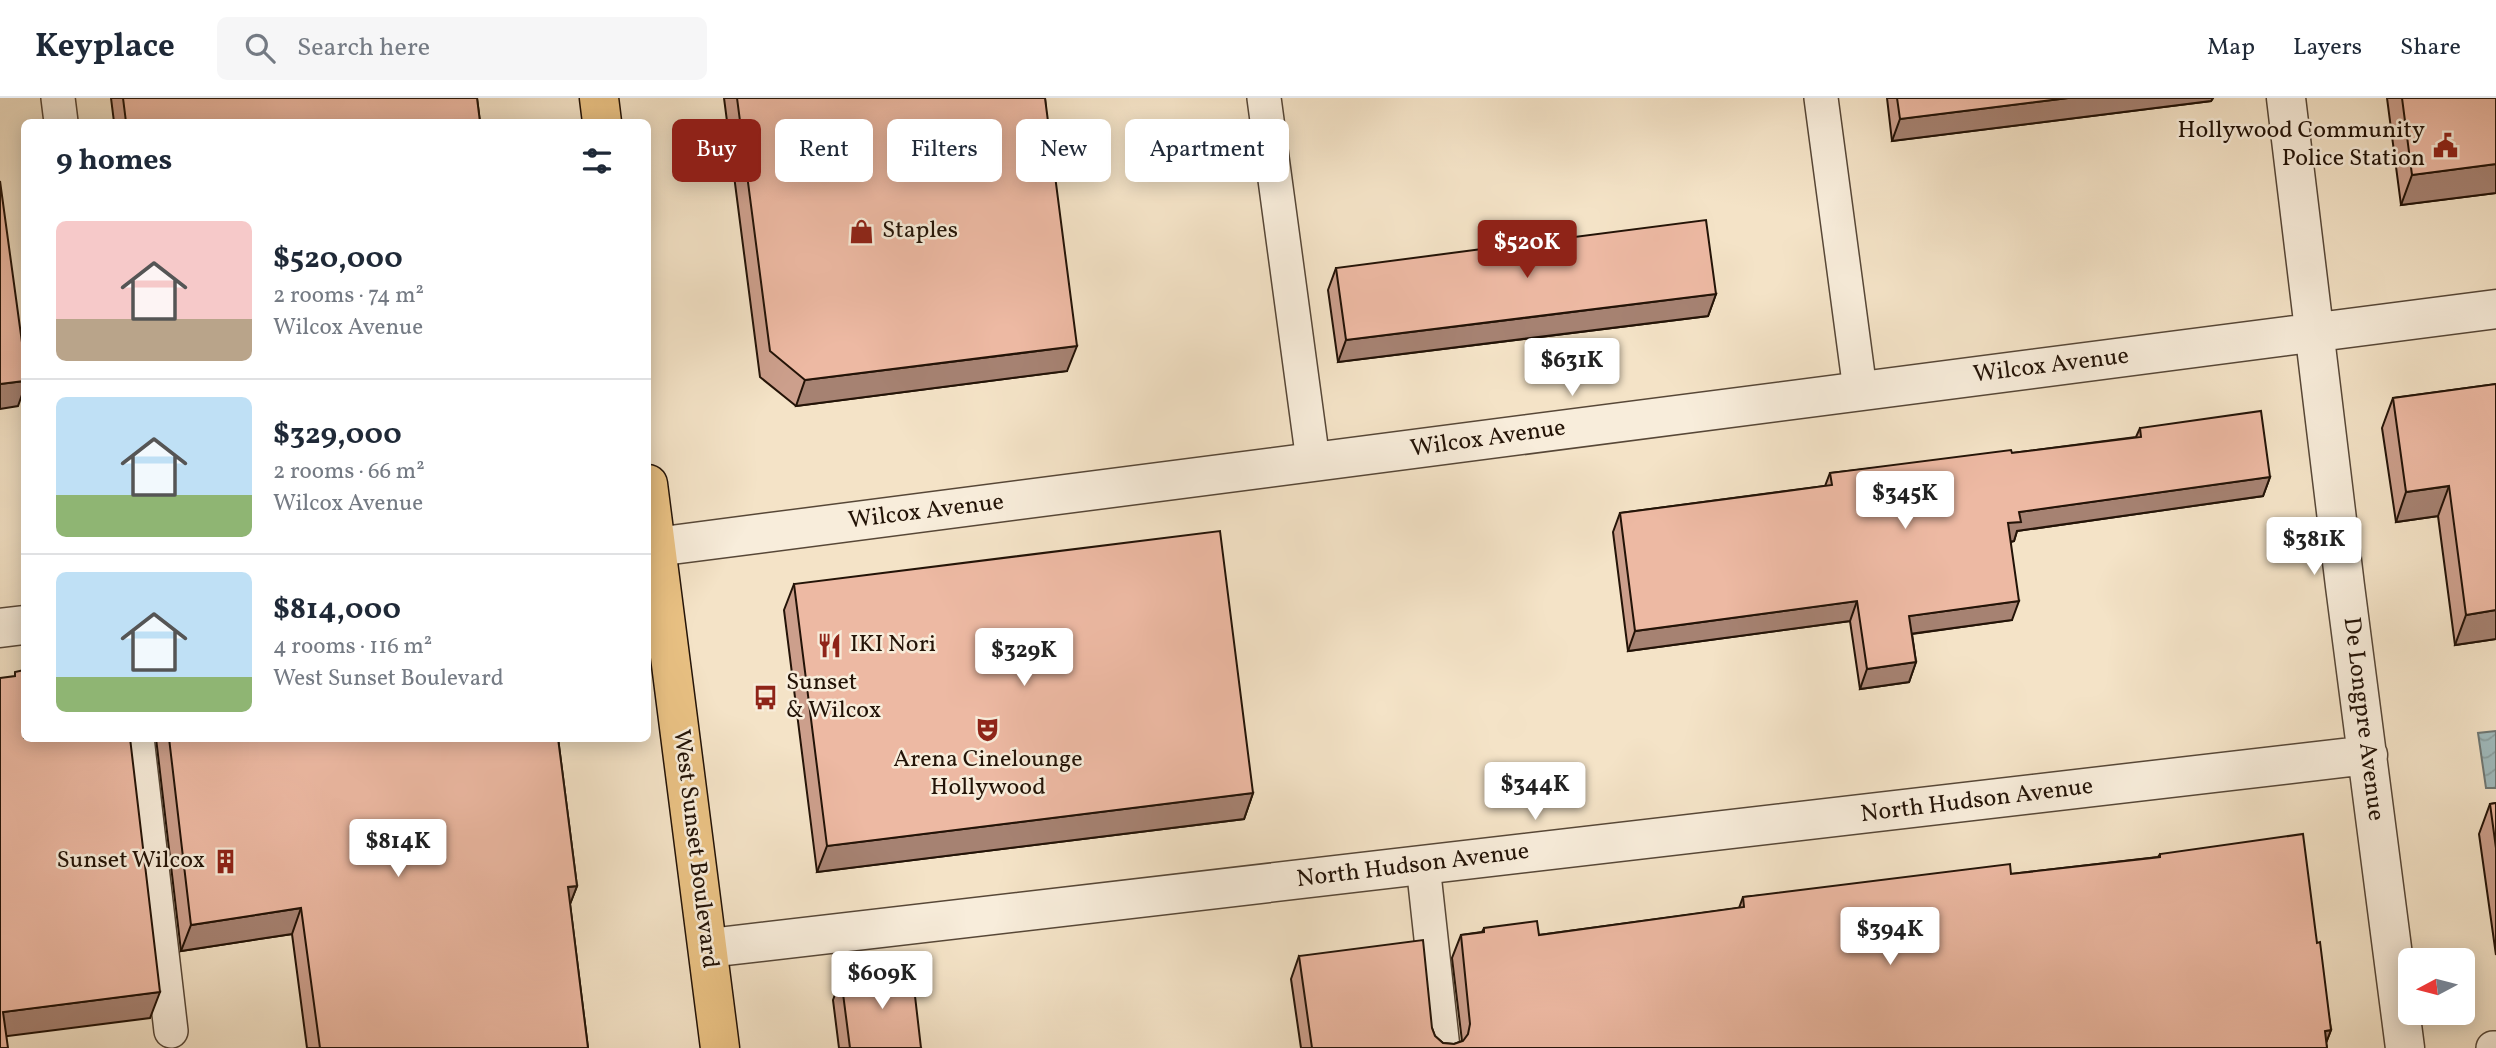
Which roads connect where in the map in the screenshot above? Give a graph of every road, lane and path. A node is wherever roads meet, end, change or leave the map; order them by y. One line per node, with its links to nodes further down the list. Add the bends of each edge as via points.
1 (58, 98): 6 (lane)
2 (598, 98): 7 (main road)
3 (1264, 98): 11 (lane)
4 (1821, 98): 10 (lane)
5 (2286, 98): 9 (street, De Longpre Avenue)
6 (61, 119)
7 (602, 119)
8 (2496, 309): 9 (street, Wilcox Avenue)
9 (2315, 331): 10 (street, Wilcox Avenue); 16 (street, De Longpre Avenue)
10 (1860, 390): 11 (street, Wilcox Avenue)
11 (1313, 461): 12 (street, Wilcox Avenue)
12 (652, 547): 18 (main road, West Sunset Boulevard)
13 (21, 625): 14 (street)
14 (0, 628)
15 (137, 742): 19 (lane)
16 (2368, 755): 17 (street, North Hudson Avenue); 22 (street, De Longpre Avenue)
17 (1423, 865): 18 (street, North Hudson Avenue); 21 (lane)
18 (709, 948): 20 (main road, West Sunset Boulevard)
19 (171, 1031)
20 (720, 1048)
21 (1443, 1048)
22 (2405, 1048)

